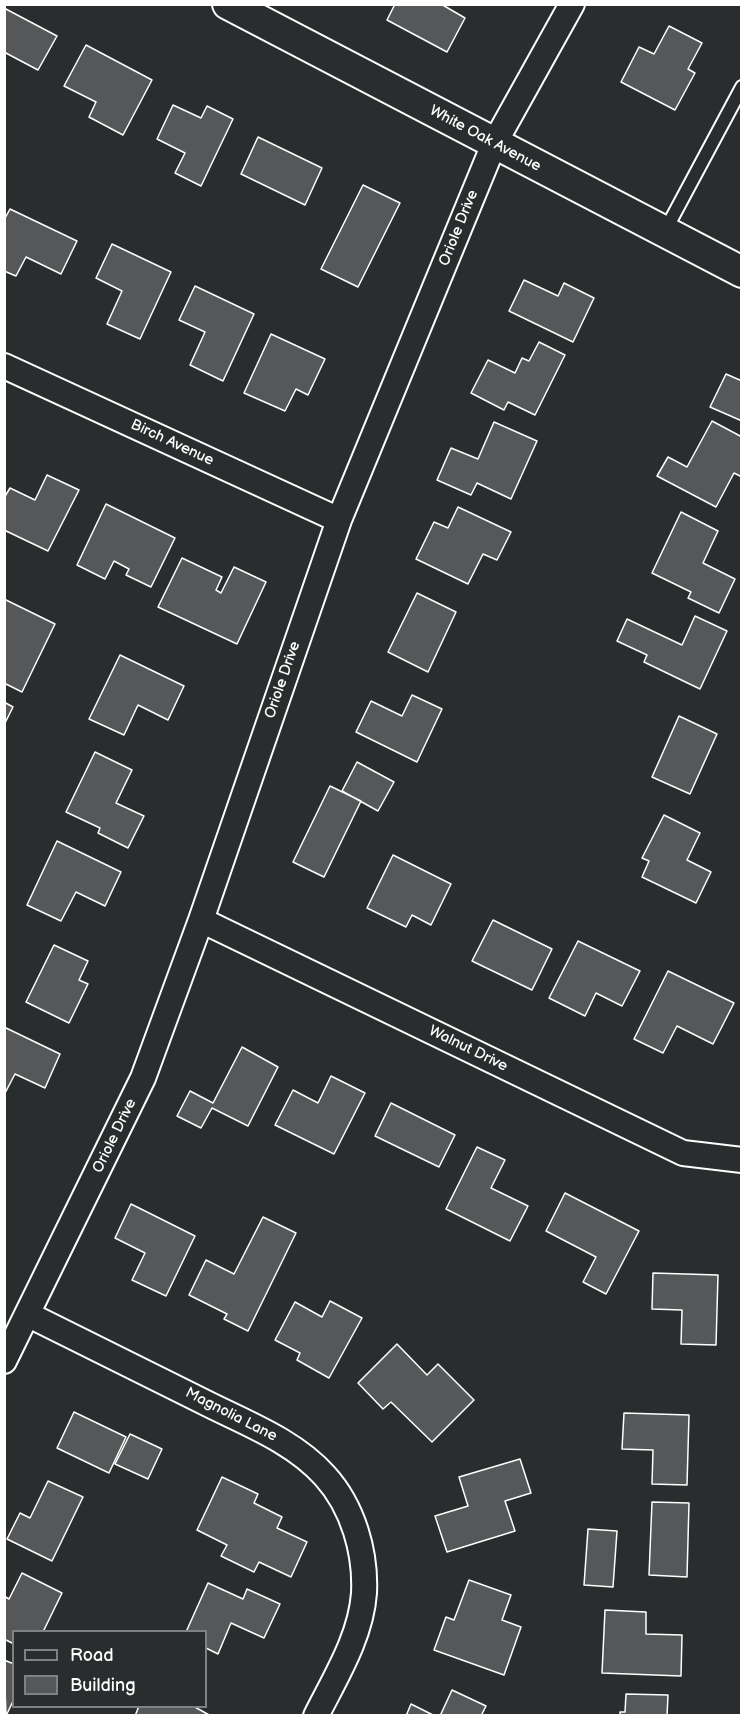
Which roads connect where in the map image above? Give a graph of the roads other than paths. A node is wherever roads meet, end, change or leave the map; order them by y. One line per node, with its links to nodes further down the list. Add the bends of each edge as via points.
1 (228, 4): 4 (street, White Oak Avenue)
2 (572, 4): 4 (street, Oriole Drive)
3 (741, 87): 5 (lane)
4 (494, 144): 5 (street, White Oak Avenue); 8 (street, Oriole Drive)
5 (664, 232): 6 (street, White Oak Avenue)
6 (741, 272)
7 (6, 371): 8 (street, Birch Avenue)
8 (339, 520): 9 (street, Oriole Drive)
9 (201, 920): 10 (street, Walnut Drive, via 682,1153); 11 (street, Oriole Drive, via 143,1078)
10 (741, 1160)
11 (27, 1314): 12 (street, Oriole Drive); 13 (street, Magnolia Lane, via 281,1440 324,1475 344,1501 364,1565 363,1596 356,1629)
12 (4, 1361)
13 (316, 1716)

